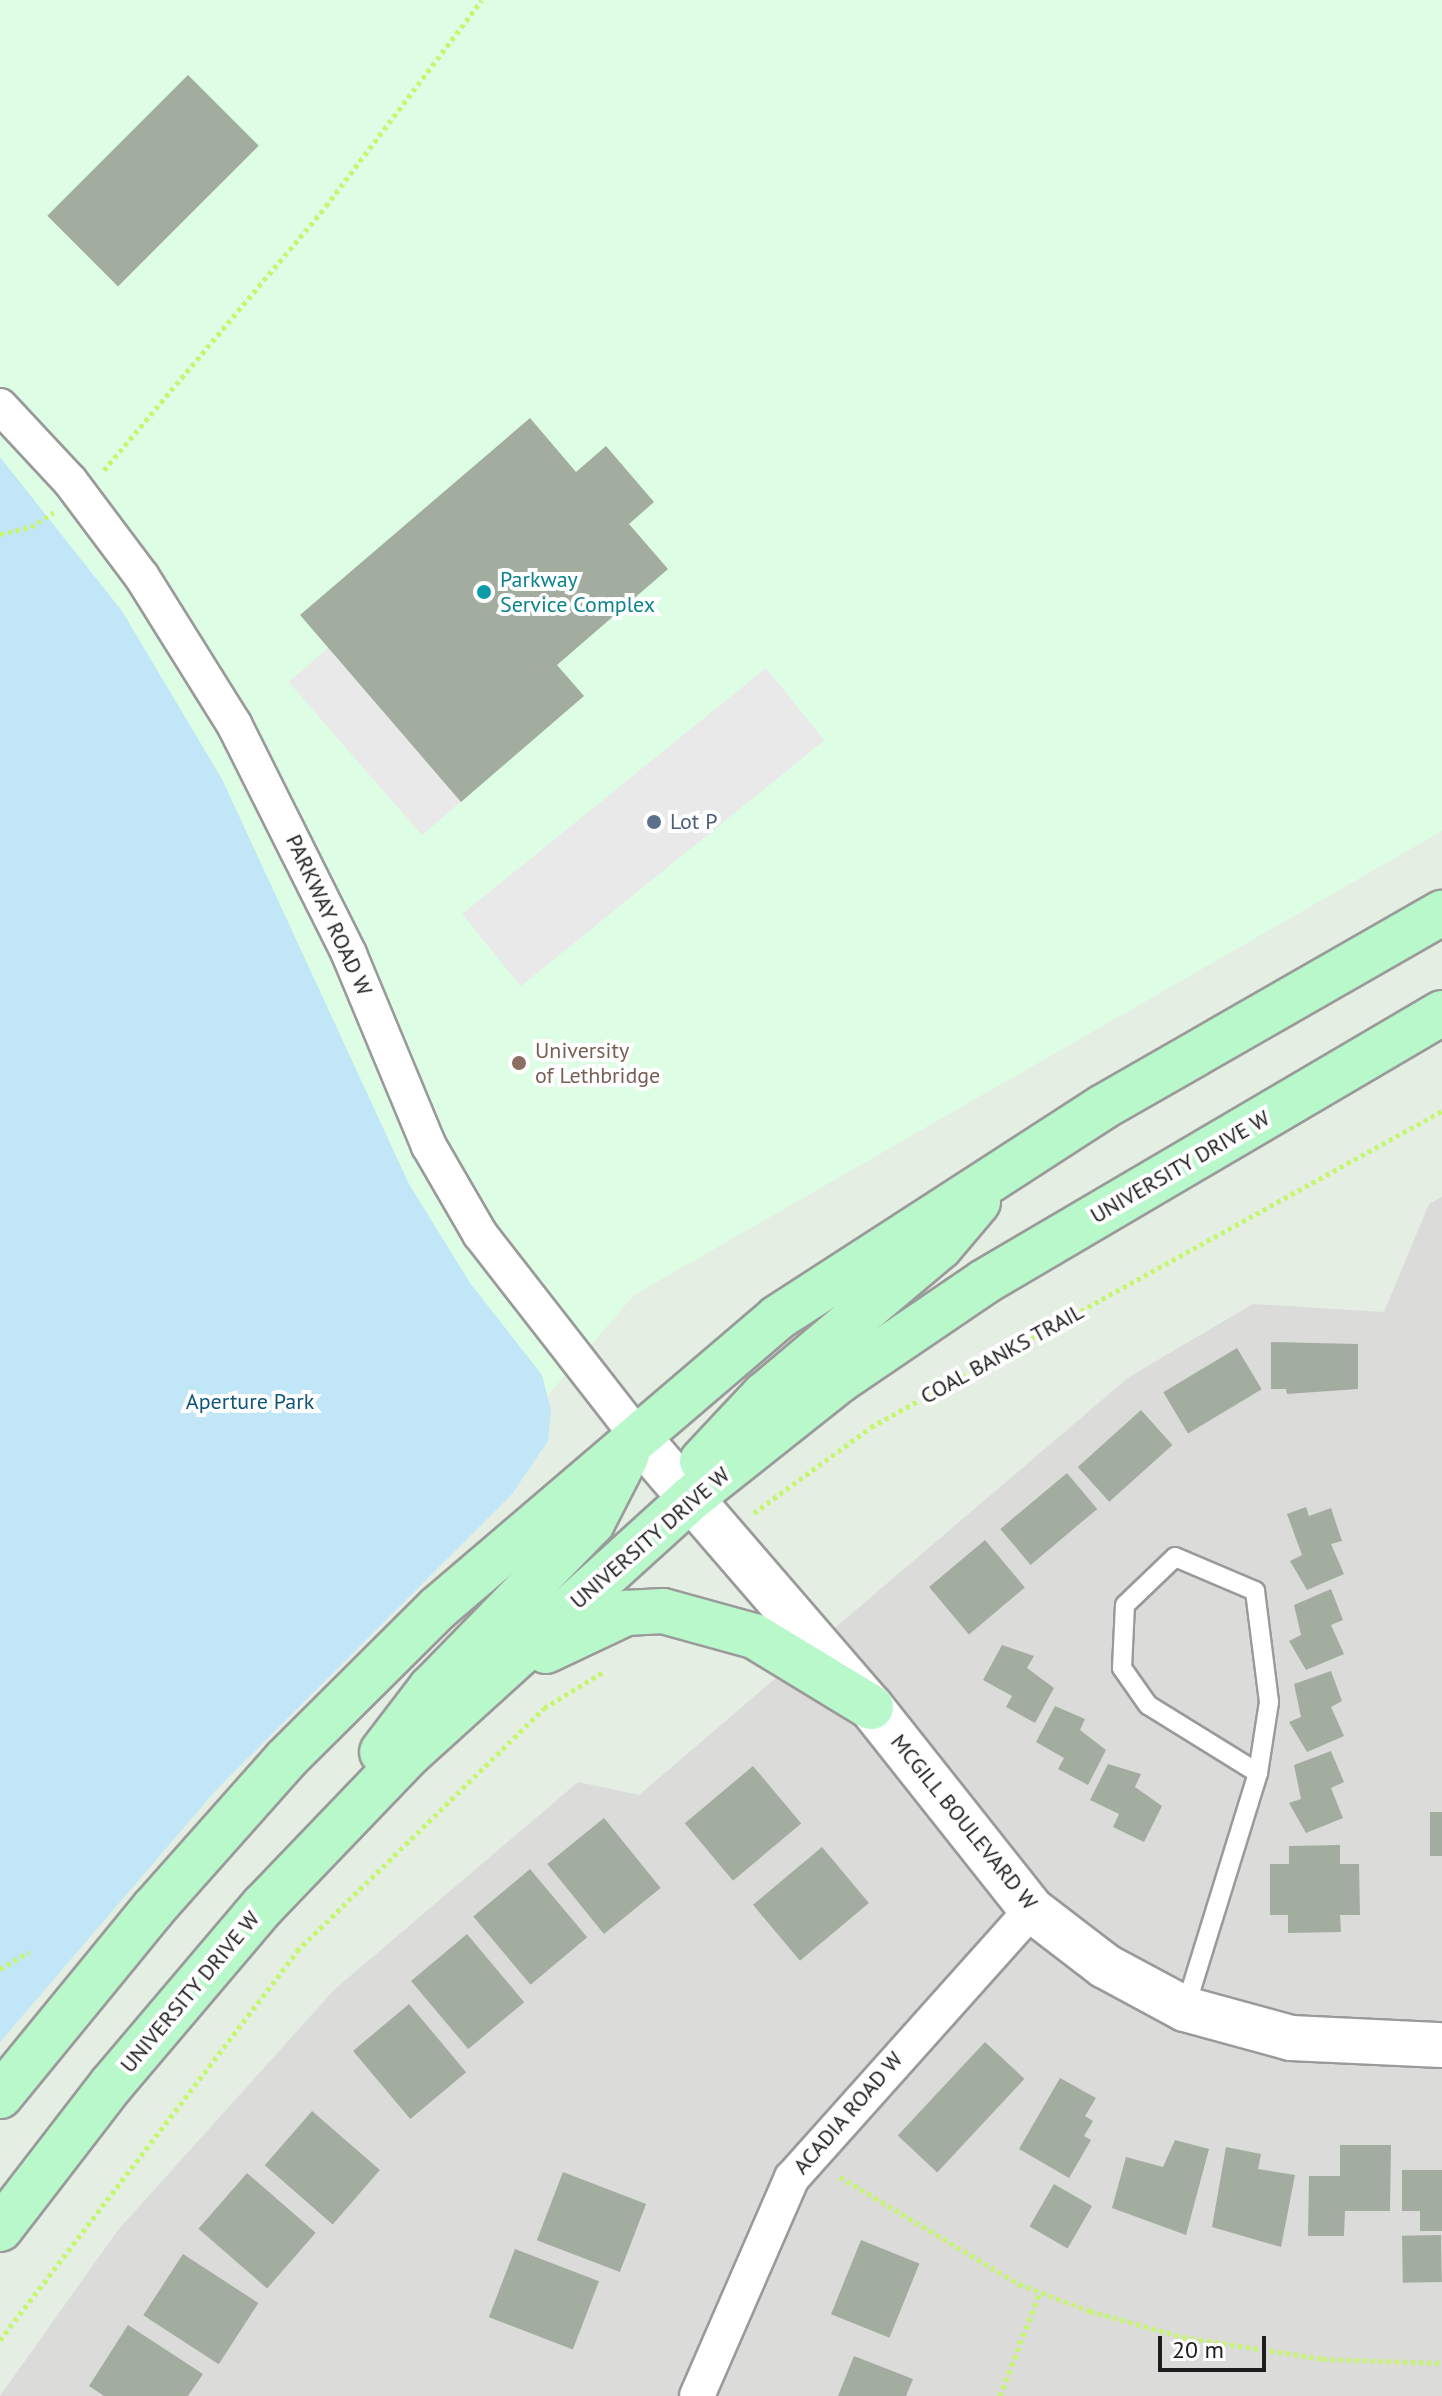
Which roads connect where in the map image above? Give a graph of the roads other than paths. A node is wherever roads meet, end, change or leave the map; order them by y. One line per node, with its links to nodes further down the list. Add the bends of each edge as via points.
1 (0, 406): 5 (street, PARKWAY ROAD W, via 80,494 142,577 234,724 349,954 429,1146 480,1234)
2 (1442, 913): 4 (main road)
3 (1442, 1013): 6 (main road, UNIVERSITY DRIVE W, via 984,1282 840,1380)
4 (1005, 1169): 5 (main road, via 777,1318); 6 (main road, via 940,1247 764,1395 697,1467)
5 (637, 1436): 6 (street, MCGILL BOULEVARD W); 10 (main road, via 592,1523 431,1688); 14 (main road, via 438,1608 286,1759 153,1909)
6 (690, 1499): 7 (main road, UNIVERSITY DRIVE W); 8 (street, MCGILL BOULEVARD W)
7 (488, 1683): 8 (main road, via 592,1626 626,1613 663,1611 754,1636); 10 (main road, UNIVERSITY DRIVE W, via 409,1754)
8 (871, 1707): 11 (street, MCGILL BOULEVARD W)
9 (1258, 1773): 9 (lane, via 1269,1702 1255,1591 1175,1557 1125,1605 1122,1668 1148,1705); 12 (lane)
10 (263, 1906): 15 (main road, UNIVERSITY DRIVE W, via 111,2085)
11 (1032, 1910): 12 (street, MCGILL BOULEVARD W, via 1105,1966); 16 (street, ACADIA ROAD W, via 792,2178)
12 (1185, 2009): 13 (street, MCGILL BOULEVARD W, via 1291,2038)
13 (1442, 2045)
14 (0, 2096)
15 (0, 2229)
16 (697, 2396)

